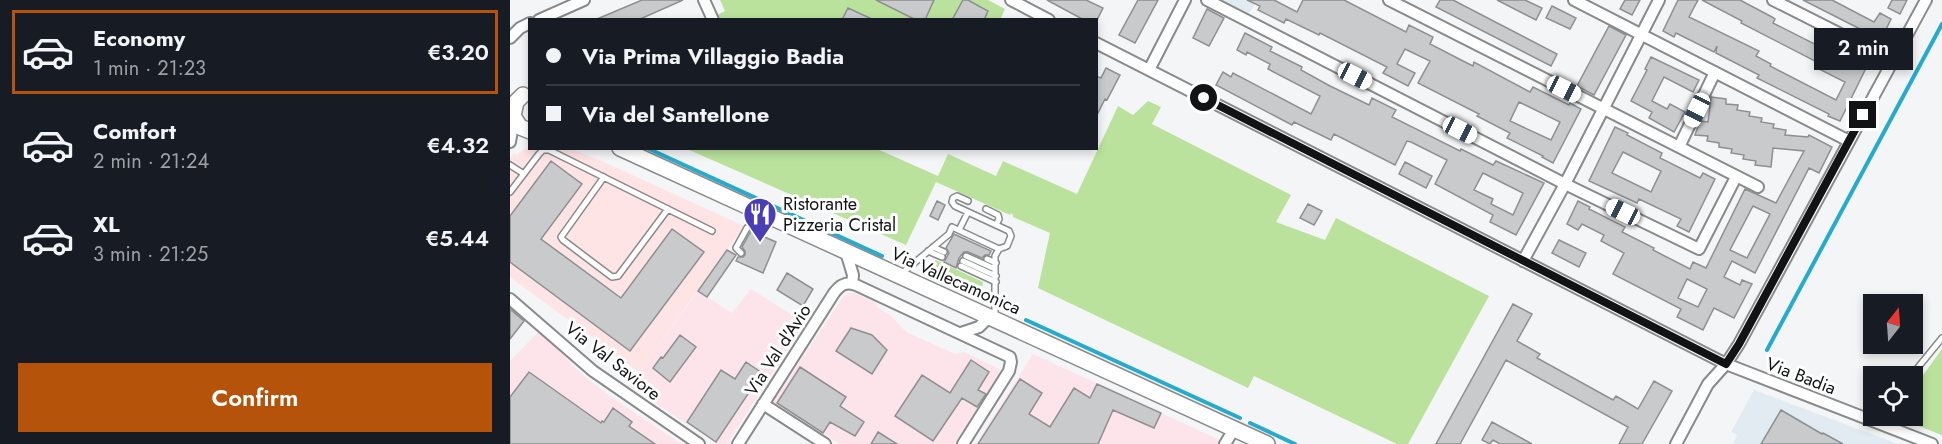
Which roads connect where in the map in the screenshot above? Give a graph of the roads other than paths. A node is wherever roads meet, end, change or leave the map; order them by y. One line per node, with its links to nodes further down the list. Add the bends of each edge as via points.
1 (584, 0): 11 (street)
2 (704, 0): 13 (street)
3 (1011, 0): 14 (street)
4 (1185, 0): 20 (street)
5 (1208, 0): 35 (street)
6 (1389, 0): 23 (street)
7 (1574, 0): 16 (street)
8 (1659, 0): 16 (street)
9 (1773, 0): 19 (street)
10 (1926, 0): 19 (street)
11 (561, 4): 12 (street)
12 (542, 18)
13 (712, 18)
14 (1045, 18)
15 (528, 24): 17 (street)
16 (1641, 34): 21 (street); 23 (street)
17 (510, 38)
18 (1098, 45): 20 (street, Via Badia)
19 (1892, 60): 27 (street)
20 (1149, 70): 49 (street, Via Badia)
21 (1715, 72): 27 (street); 29 (street)
22 (521, 94): 24 (main road)
23 (1603, 109): 29 (street); 35 (street)
24 (512, 116): 25 (main road, via 520,128); 28 (street)
25 (528, 130)
26 (528, 132): 28 (street)
27 (1849, 141): 57 (street)
28 (510, 143)
29 (1679, 147): 34 (street)
30 (625, 151): 47 (main road, Via Vallecamonica)
31 (510, 165): 32 (lane)
32 (524, 174): 33 (lane, via 546,150); 37 (lane)
33 (604, 177): 40 (lane); 40 (lane, via 561,237 612,277 618,276)
34 (1736, 177): 35 (street, via 1699,249); 36 (street)
35 (1565, 184): 49 (street)
36 (1758, 187)
37 (510, 192)
38 (968, 201): 41 (lane, via 958,196 952,199 954,206)
39 (986, 208): 42 (lane, via 998,215)
40 (668, 209): 45 (lane)
41 (968, 212): 42 (lane); 44 (lane)
42 (996, 225): 46 (lane, via 1011,236 1007,246)
43 (747, 228): 48 (lane, via 736,248)
44 (959, 230): 46 (lane); 51 (lane, via 952,227 943,244)
45 (712, 231)
46 (999, 249): 50 (lane)
47 (846, 252): 51 (main road, Via Vallecamonica); 52 (street)
48 (741, 253)
49 (1523, 261): 57 (street, Via Badia)
50 (994, 265): 50 (lane, via 964,261); 54 (lane)
51 (898, 276): 54 (main road, Via Vallecamonica)
52 (852, 284): 55 (street); 59 (street, Via Val d'Avio, via 842,285 834,293)
53 (510, 299): 63 (street, Via Val Saviore, via 593,371)
54 (992, 319): 55 (street); 62 (main road, Via Vallecamonica)
55 (961, 333): 66 (street, via 1011,358 1007,375)
56 (1942, 338): 58 (lane)
57 (1726, 364): 60 (street, Via Badia); 69 (street, via 1708,384)
58 (1919, 366)
59 (763, 405): 64 (street, Via Val d'Avio); 65 (street)
60 (1863, 413)
61 (1895, 426): 70 (street, Via Badia)
62 (1234, 429): 67 (street); 68 (main road, Via Vallecamonica)
63 (699, 444)
64 (738, 444)
65 (825, 444)
66 (963, 444)
67 (1225, 444)
68 (1267, 444)
69 (1676, 444)
70 (1932, 444)

